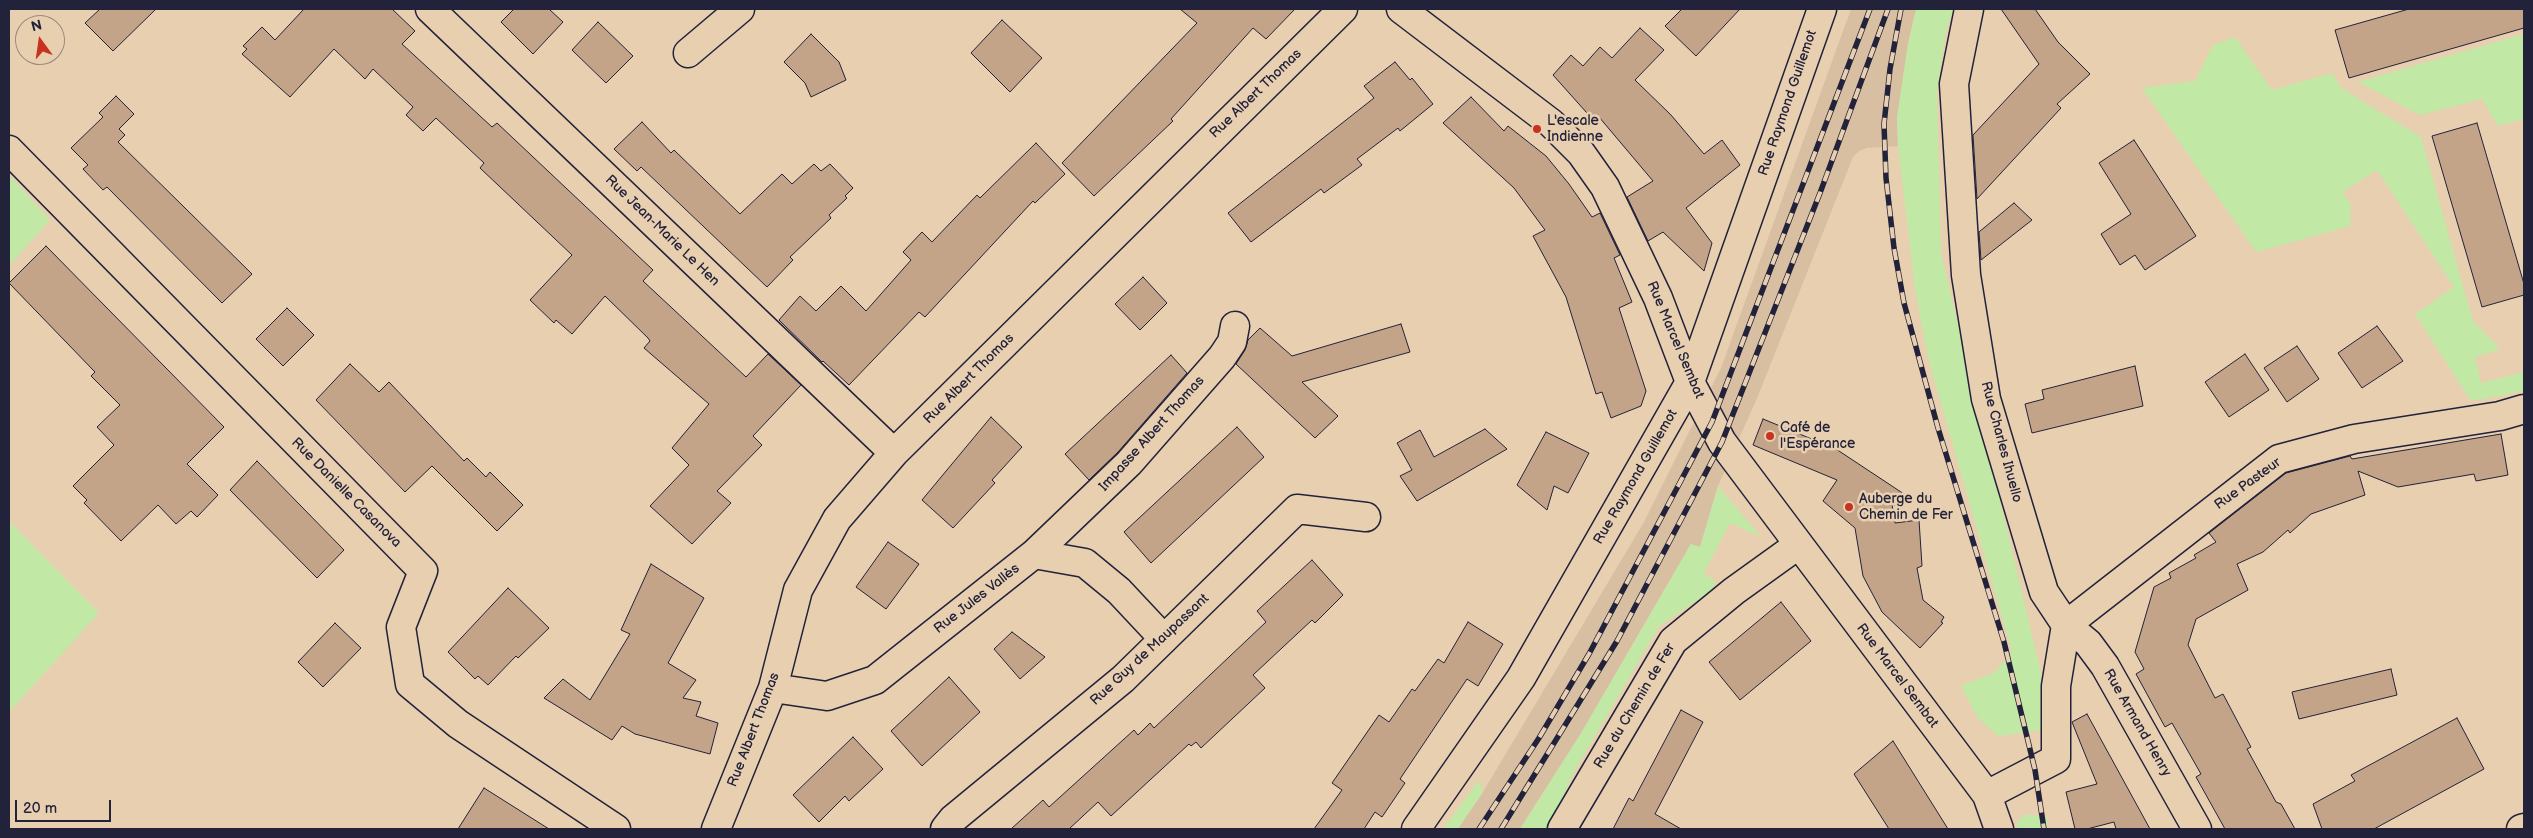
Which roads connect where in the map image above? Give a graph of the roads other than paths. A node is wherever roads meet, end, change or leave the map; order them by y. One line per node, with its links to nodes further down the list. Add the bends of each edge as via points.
1 (430, 9): 12 (street, Rue Jean-Marie Le Hen)
2 (740, 9): 7 (street)
3 (1343, 9): 12 (street, Rue Albert Thomas)
4 (1401, 9): 10 (street, Rue Marcel Sembat, via 1551,123 1581,153 1605,187 1658,298)
5 (1822, 9): 10 (street, Rue Raymond Guillemot)
6 (1969, 9): 16 (street, Rue Charles Ihuello, via 1954,84 1966,275 1986,399 2044,592)
7 (688, 53)
8 (9, 150): 20 (street, Rue Danielle Casanova, via 423,571 401,627 410,684 458,724)
9 (1236, 326): 15 (street, Impasse Albert Thomas, via 1232,342 1222,357 1129,464)
10 (1690, 382): 14 (street, Rue Marcel Sembat, via 1722,442); 23 (street, Rue Raymond Guillemot, via 1521,678)
11 (2524, 409): 16 (street, Rue Pasteur, via 2500,416 2354,439 2278,459)
12 (894, 453): 18 (street, Rue Albert Thomas, via 838,519 798,590)
13 (1366, 517): 17 (street, Rue Guy de Maupassant, via 1297,508)
14 (1798, 545): 19 (street, Rue Marcel Sembat); 24 (street, Rue du Chemin de Fer, via 1734,590 1673,641)
15 (1034, 554): 17 (street, via 1085,563 1119,591); 18 (street, Rue Jules Vallès, via 875,680 827,696)
16 (2066, 625): 19 (street, via 2056,686 2056,759); 26 (street, Rue Armand Henry, via 2088,643 2104,666)
17 (1164, 639): 22 (street, Rue Guy de Maupassant, via 1123,679)
18 (773, 688): 21 (street, Rue Albert Thomas)
19 (1987, 795): 25 (street, Rue Marcel Sembat)
20 (616, 829)
21 (716, 829)
22 (945, 829)
23 (1416, 829)
24 (1562, 829)
25 (1999, 829)
26 (2197, 829)

